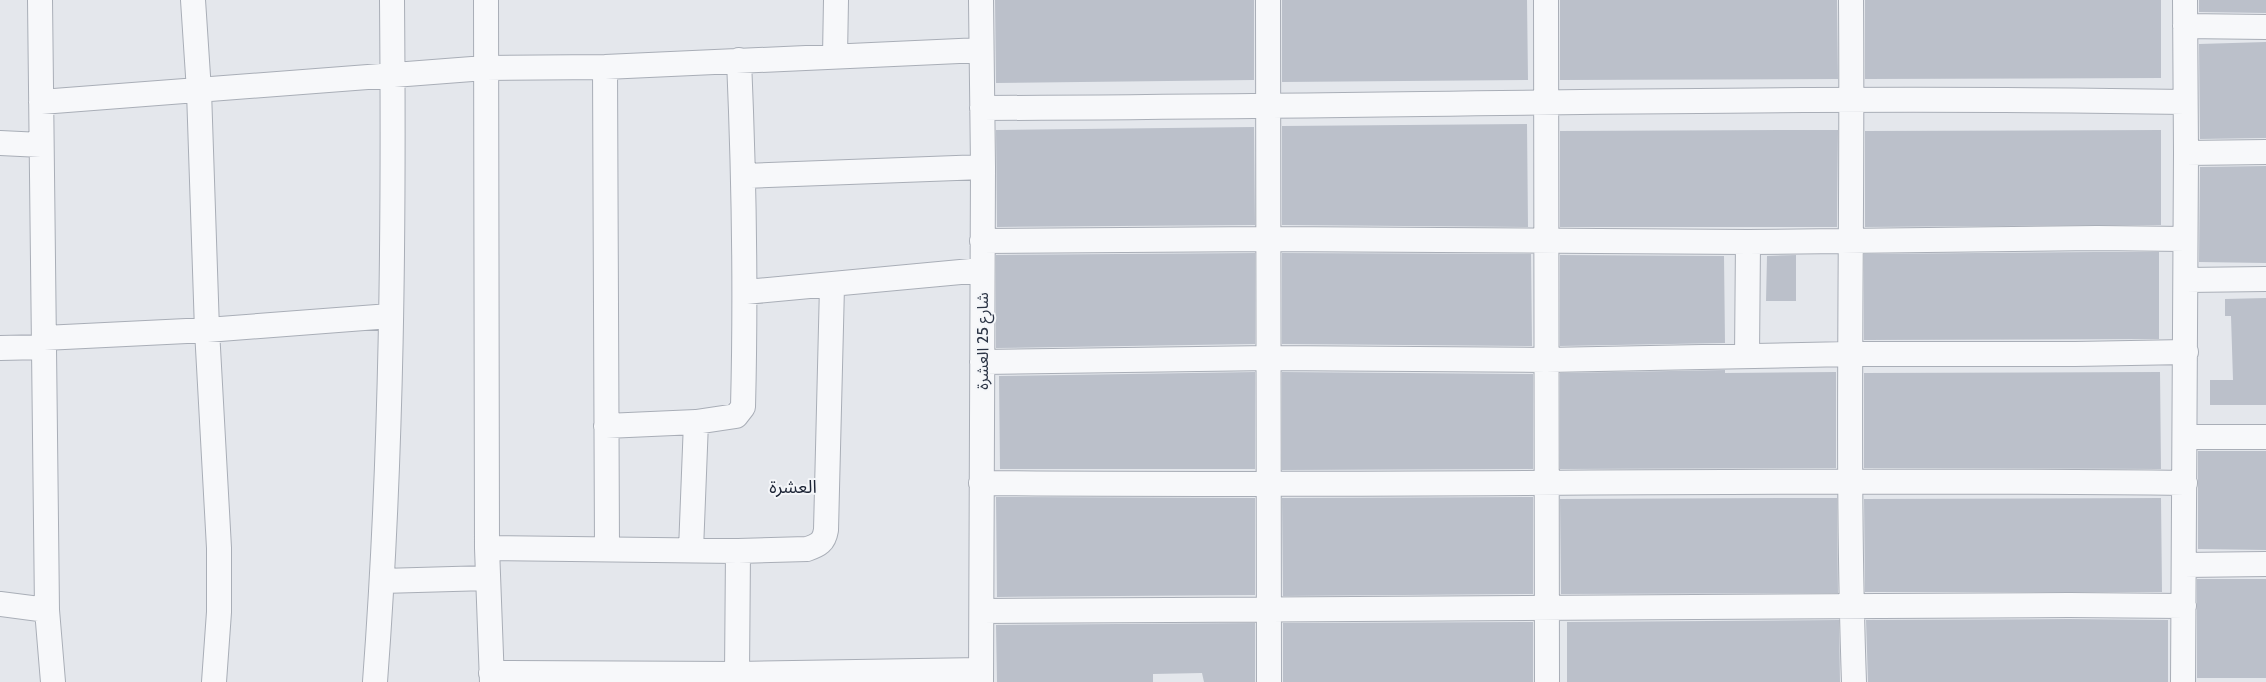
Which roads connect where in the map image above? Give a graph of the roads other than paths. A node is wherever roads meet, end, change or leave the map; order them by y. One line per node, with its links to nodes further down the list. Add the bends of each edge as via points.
1 (40, 0): 22 (street)
2 (194, 0): 19 (street)
3 (392, 0): 18 (street)
4 (486, 0): 17 (street)
5 (836, 0): 14 (street)
6 (981, 0): 13 (street, شارع 25 العشرة)
7 (1268, 0): 24 (street)
8 (1546, 0): 21 (street)
9 (1850, 0): 20 (street)
10 (2185, 0): 11 (street)
11 (2185, 26): 12 (street); 23 (street)
12 (2266, 27)
13 (981, 50): 14 (street); 25 (street, شارع 25 العشرة)
14 (836, 56): 15 (street)
15 (739, 60): 16 (street); 31 (street)
16 (605, 67): 17 (street); 54 (street)
17 (485, 68): 18 (street); 62 (street)
18 (393, 74): 19 (street); 43 (street)
19 (199, 91): 22 (street); 44 (street)
20 (1852, 99): 21 (street); 23 (street); 37 (street)
21 (1546, 101): 24 (street); 33 (street)
22 (41, 102): 27 (street)
23 (2185, 102): 29 (street)
24 (1268, 105): 25 (street); 32 (street)
25 (982, 108): 30 (street, شارع 25 العشرة)
26 (0, 143): 27 (street)
27 (41, 145): 45 (street)
28 (2266, 152): 29 (street)
29 (2186, 153): 34 (street)
30 (983, 167): 31 (street); 35 (street, شارع 25 العشرة)
31 (744, 176): 42 (street)
32 (1268, 239): 33 (street); 35 (street); 50 (street)
33 (1547, 239): 36 (street); 51 (street)
34 (2185, 239): 37 (street); 40 (street)
35 (982, 241): 38 (street, شارع 25 العشرة)
36 (1748, 242): 37 (street); 49 (street)
37 (1851, 242): 48 (street)
38 (982, 270): 41 (street); 52 (street, شارع 25 العشرة)
39 (2266, 279): 40 (street)
40 (2186, 280): 47 (street)
41 (832, 286): 42 (street); 65 (street, via 824,540 807,549)
42 (746, 292): 53 (street, via 741,412 736,416)
43 (390, 316): 44 (street); 69 (street)
44 (207, 330): 45 (street); 82 (street, via 219,548)
45 (44, 342): 46 (street); 75 (street)
46 (0, 348)
47 (2186, 352): 48 (street); 55 (street)
48 (1850, 354): 49 (street); 57 (street)
49 (1747, 356): 51 (street)
50 (1270, 358): 51 (street); 52 (street); 59 (street)
51 (1546, 360): 60 (street)
52 (982, 362): 58 (street, شارع 25 العشرة)
53 (696, 422): 54 (street); 64 (street)
54 (606, 426): 63 (street)
55 (2185, 437): 56 (street); 61 (street)
56 (2266, 437)
57 (1851, 480): 60 (street); 61 (street); 71 (street)
58 (981, 483): 59 (street); 76 (street, شارع 25 العشرة)
59 (1270, 483): 60 (street); 73 (street)
60 (1547, 483): 74 (street)
61 (2185, 483): 67 (street)
62 (487, 548): 63 (street); 68 (street)
63 (607, 548): 64 (street)
64 (691, 550): 65 (street)
65 (738, 551): 77 (street)
66 (2266, 564): 67 (street)
67 (2184, 565): 72 (street)
68 (488, 578): 69 (street); 79 (street)
69 (382, 581): 83 (street)
70 (0, 604): 75 (street)
71 (1852, 606): 72 (street); 74 (street); 86 (street)
72 (2184, 606): 87 (street)
73 (1269, 609): 74 (street); 76 (street); 84 (street)
74 (1547, 609): 85 (street)
75 (47, 610): 81 (street)
76 (982, 612): 78 (street, شارع 25 العشرة)
77 (737, 674): 78 (street); 80 (street)
78 (981, 676)
79 (491, 677): 80 (street)
80 (608, 678)
81 (53, 682)
82 (214, 682)
83 (375, 682)
84 (1269, 682)
85 (1547, 682)
86 (1854, 682)
87 (2183, 682)

